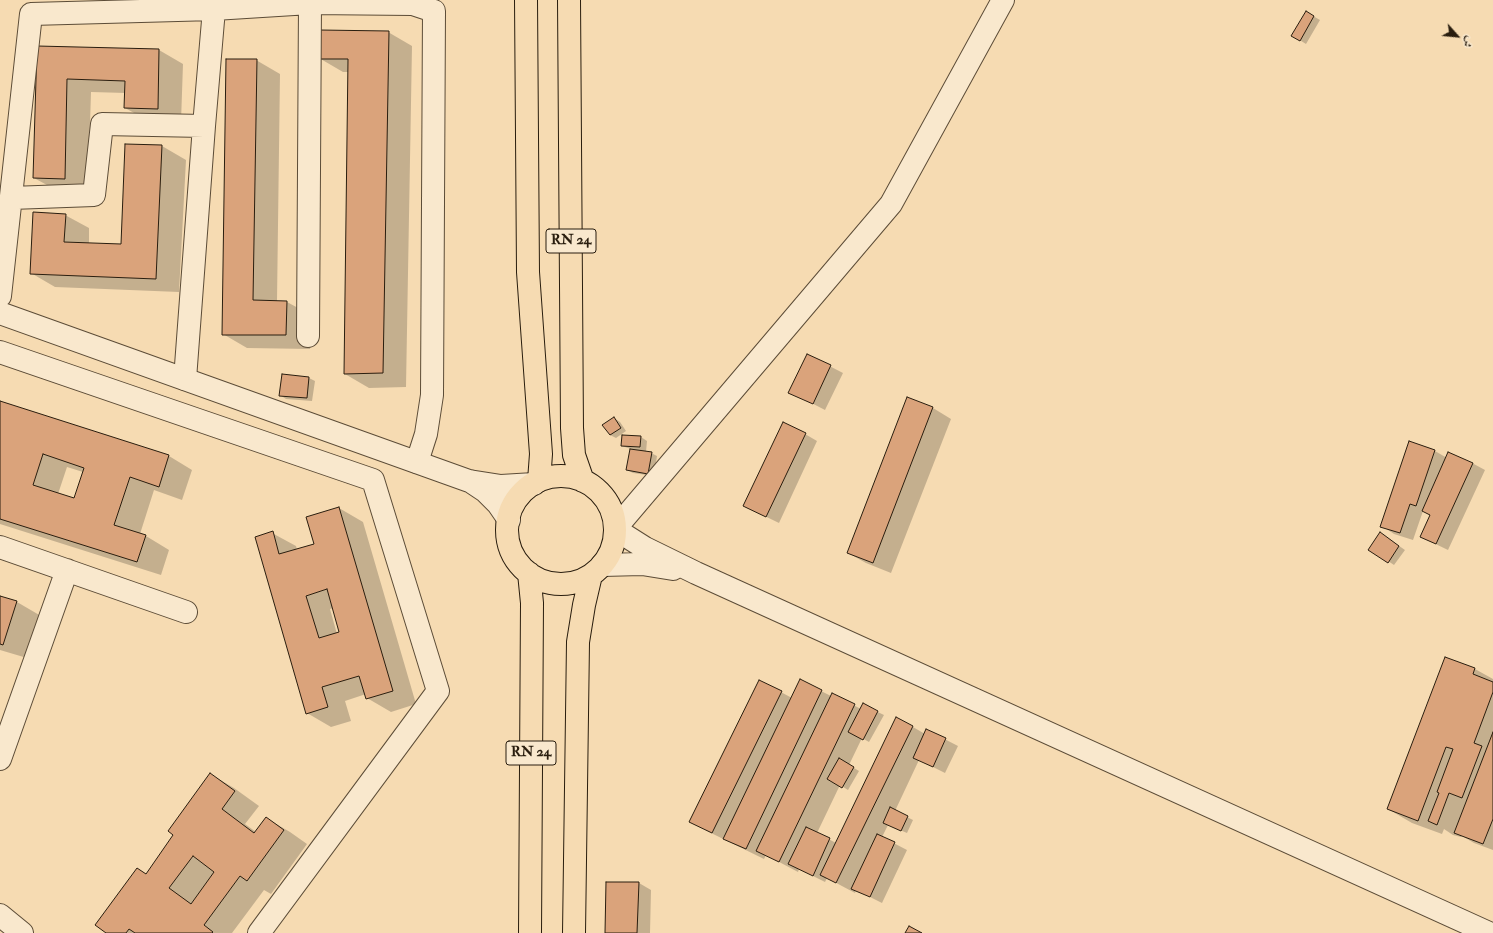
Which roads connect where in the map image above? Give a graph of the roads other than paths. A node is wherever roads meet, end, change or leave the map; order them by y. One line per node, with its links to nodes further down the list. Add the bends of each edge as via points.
1 (526, 0): 16 (highway, RN 24, via 528,272 541,454)
2 (569, 0): 15 (highway, RN 24, via 572,428 574,455)
3 (1003, 0): 18 (street, via 891,204)
4 (310, 3): 5 (street); 10 (street); 13 (street, via 413,4 434,11 432,395 426,434)
5 (214, 9): 6 (street); 7 (street, via 31,14)
6 (204, 126): 7 (street, via 102,124 94,195); 12 (street)
7 (11, 198): 8 (street)
8 (0, 296)
9 (0, 313): 12 (street)
10 (308, 336)
11 (0, 352): 28 (street, via 374,480 438,691)
12 (185, 379): 13 (street)
13 (417, 462): 14 (street)
14 (469, 481): 16 (street, via 501,486); 17 (street, via 485,491)
15 (583, 481): 16 (highway, via 569,476 554,476); 18 (highway, via 597,489 607,500 613,514)
16 (537, 482): 17 (highway, via 517,499)
17 (509, 520): 22 (highway, via 508,535 511,549 518,562)
18 (615, 529): 21 (highway, via 609,555); 23 (street, via 645,548)
19 (0, 547): 20 (street)
20 (67, 570): 24 (street); 25 (street)
21 (596, 570): 22 (highway, via 571,583 560,584 538,579); 23 (street, via 642,564); 30 (highway, RN 24, via 584,605 578,642)
22 (529, 573): 29 (highway, RN 24, via 532,603)
23 (696, 573): 31 (street)
24 (186, 612)
25 (0, 759)
26 (0, 915): 27 (street)
27 (22, 933)
28 (259, 933)
29 (530, 933)
30 (574, 933)
31 (1489, 933)

